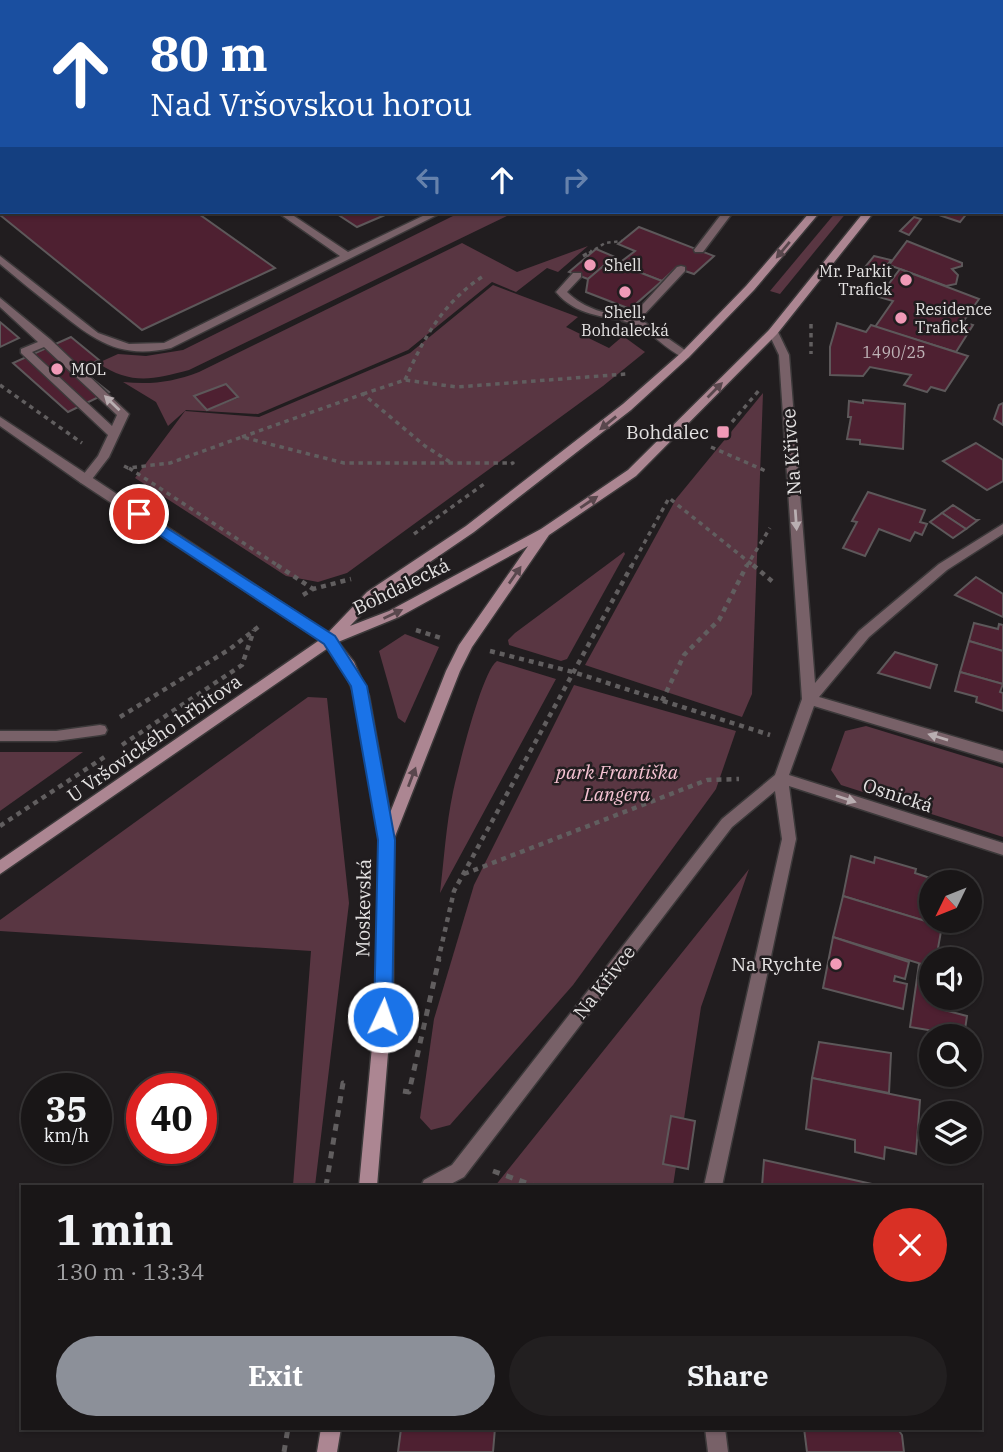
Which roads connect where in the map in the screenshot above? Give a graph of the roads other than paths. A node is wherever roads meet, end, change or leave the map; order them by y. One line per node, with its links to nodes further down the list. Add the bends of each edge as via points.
1 (285, 214): 7 (street)
2 (435, 214): 7 (street)
3 (726, 214): 6 (street)
4 (813, 214): 15 (main road, Bohdalecká, one-way to 15)
5 (868, 214): 13 (main road, Bohdalecká)
6 (699, 250)
7 (346, 256): 8 (street, via 167,346 145,350 109,344 94,335)
8 (0, 259)
9 (681, 270): 12 (street)
10 (577, 275): 12 (street, via 561,292 568,300 618,319)
11 (0, 301): 14 (street)
12 (634, 320): 15 (street)
13 (773, 332): 20 (main road, Bohdalecká, one-way to 13, via 632,473); 22 (street, Na Křivce, one-way to 22, via 784,355)
14 (47, 342): 17 (street, one-way to 14, via 123,414); 17 (street, via 25,351)
15 (685, 355): 21 (main road, Bohdalecká, one-way to 21, via 547,471 372,595)
16 (0, 421): 18 (street)
17 (116, 435): 18 (street)
18 (85, 480): 21 (street)
19 (1003, 528): 22 (street, Na Křivce, via 943,567 864,634)
20 (545, 532): 21 (main road, Bohdalecká, one-way to 20, via 394,614); 27 (main road, one-way to 20, via 466,645)
21 (330, 640): 27 (main road, Moskevská, via 349,666 362,696); 29 (main road, U Vršovického hřbitova)
22 (808, 699): 25 (street, one-way to 22); 26 (street, Na Křivce)
23 (100, 730): 24 (street)
24 (0, 736)
25 (1003, 757)
26 (781, 778): 28 (street, Osnická, one-way to 28); 31 (street, Na Křivce, via 727,823 458,1171); 32 (street, Na Křivce, via 789,839)
27 (387, 840): 30 (main road, Moskevská, via 384,993)
28 (1003, 849)
29 (0, 867)
30 (368, 1185)
31 (432, 1185)
32 (713, 1185)
33 (331, 1430): 35 (main road)
34 (715, 1430): 36 (street)
35 (327, 1452)
36 (718, 1452)

